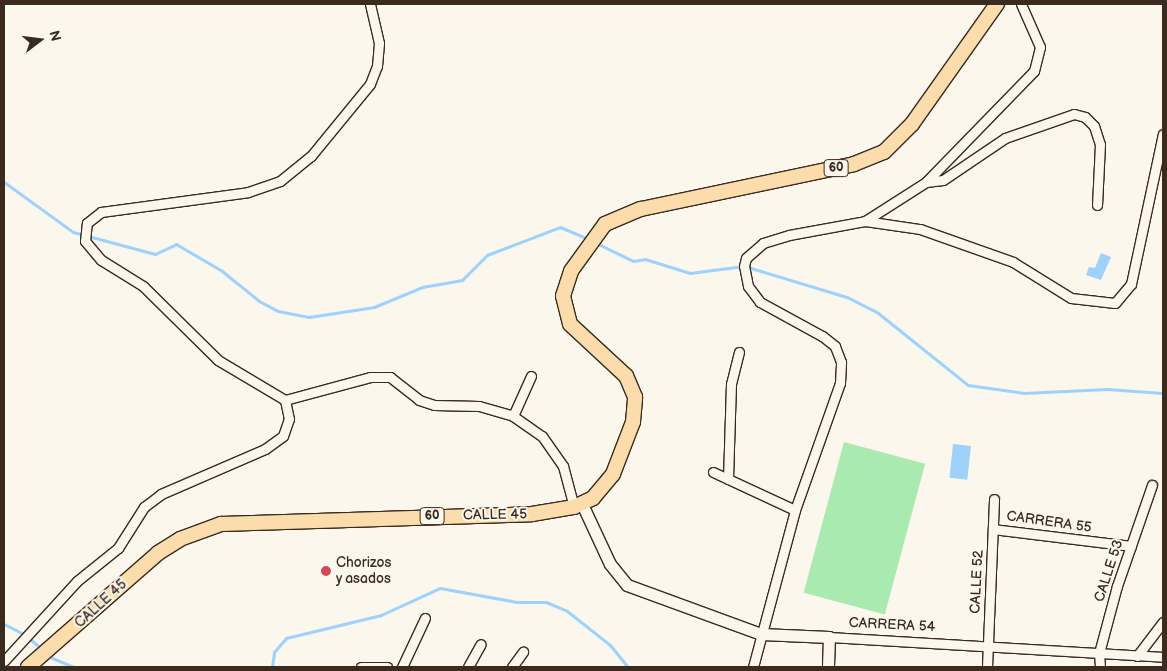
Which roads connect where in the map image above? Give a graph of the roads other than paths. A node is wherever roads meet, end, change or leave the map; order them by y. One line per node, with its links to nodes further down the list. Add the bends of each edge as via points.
1 (370, 4): 10 (street, via 379,43 377,66 370,84 310,156 280,181 248,192 101,212 87,224 85,241 100,260 143,286 218,360)
2 (997, 4): 16 (main road, CALLE 45 / 60, via 912,124 884,152 854,164 642,209 606,224 565,282 564,310 582,337 626,376 636,408 613,474 604,488)
3 (1021, 4): 5 (street, via 1040,47 1034,71)
4 (1163, 134): 7 (street, via 1131,284 1115,303 1071,298 1013,262 920,229)
5 (926, 182): 6 (street, via 943,180 1005,138 1074,114 1085,117 1094,126 1100,144); 7 (street)
6 (1097, 205)
7 (865, 220): 17 (street, via 763,243 746,258 744,266 748,286 760,302 822,336 840,355 840,383)
8 (739, 352): 13 (street, via 731,384)
9 (531, 376): 11 (street)
10 (285, 400): 11 (street, via 370,378 390,377 419,400 434,405 479,406); 30 (street, via 289,419 283,436 265,450 161,494 144,507 118,548 77,582)
11 (513, 416): 16 (street, via 542,436 563,466)
12 (713, 472): 13 (street)
13 (728, 479): 17 (street)
14 (1152, 485): 19 (street, CALLE 53)
15 (994, 499): 18 (street, CALLE 52)
16 (578, 505): 22 (street, CARRERA 54, via 610,564 627,585); 31 (main road, CALLE 45 / 60, via 532,514 221,524 180,539 158,553)
17 (795, 510): 22 (street)
18 (993, 529): 19 (street, CARRERA 55); 25 (street, CALLE 52)
19 (1131, 546): 27 (street, CALLE 53)
20 (425, 618): 34 (street)
21 (1163, 622): 28 (street)
22 (761, 634): 23 (street, CARRERA 54); 37 (street)
23 (828, 637): 25 (street, CARRERA 54); 38 (street)
24 (482, 644): 35 (street)
25 (988, 644): 27 (street, CARRERA 54); 39 (street, CALLE 52)
26 (522, 652): 36 (street)
27 (1099, 653): 28 (street, CARRERA 54); 40 (street, CALLE 53)
28 (1137, 656): 29 (street, CARRERA 54)
29 (1163, 657)
30 (4, 661)
31 (28, 667)
32 (362, 667): 33 (street)
33 (387, 667)
34 (402, 667)
35 (468, 667)
36 (512, 667)
37 (753, 667)
38 (828, 667)
39 (987, 667)
40 (1100, 667)

